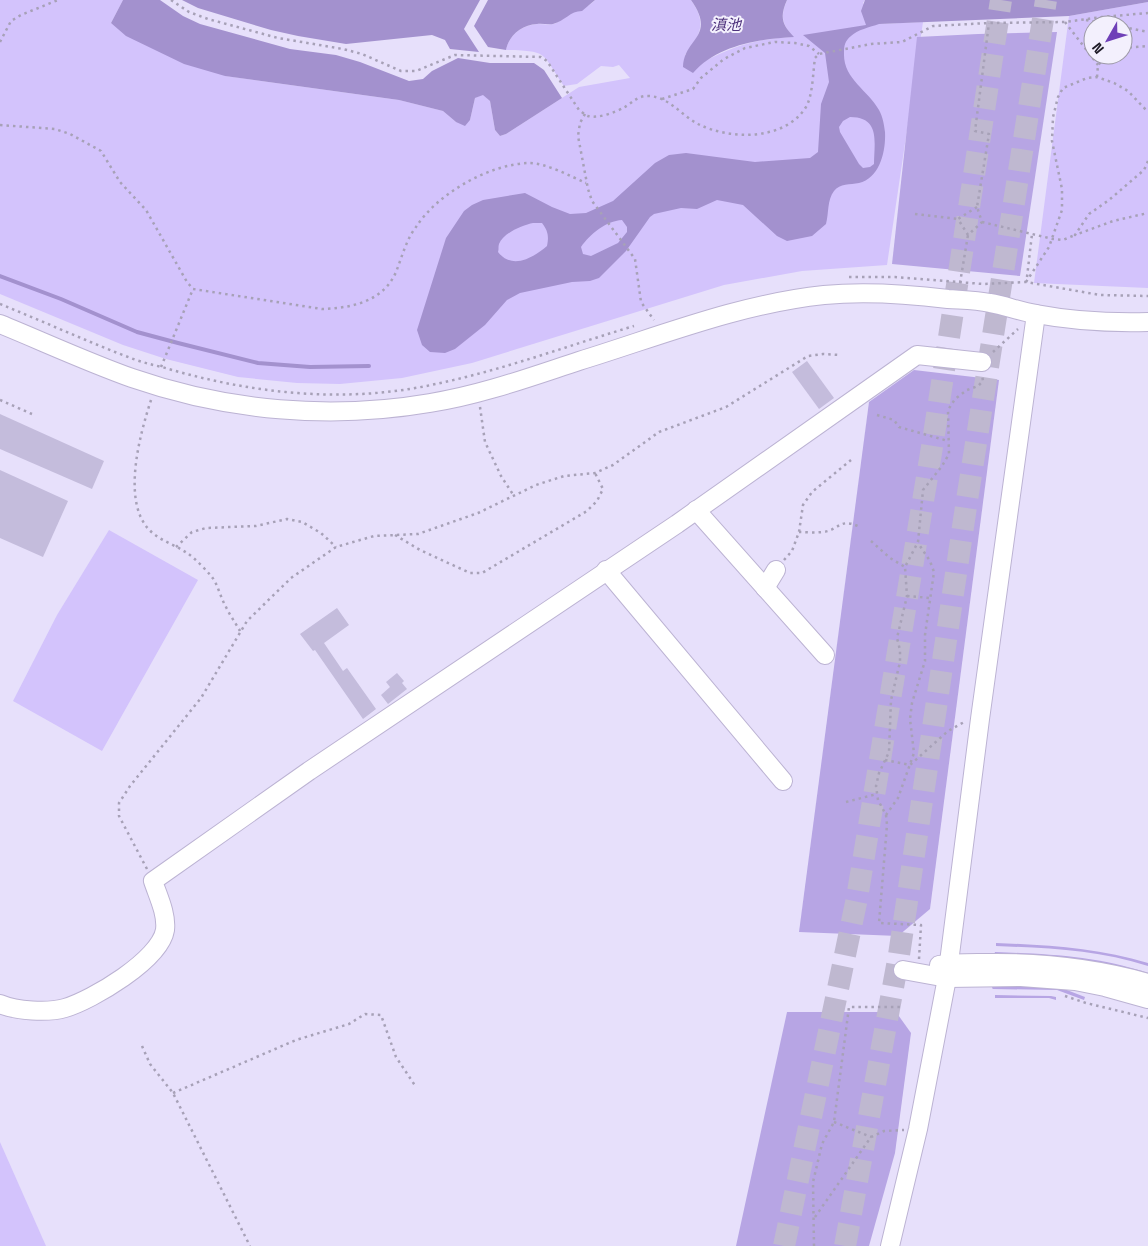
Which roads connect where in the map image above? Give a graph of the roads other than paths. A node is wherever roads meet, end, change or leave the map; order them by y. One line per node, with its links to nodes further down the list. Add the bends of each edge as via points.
1 (1036, 314): 2 (street, via 1088,321); 3 (street, via 991,303 897,293 823,295 763,304 714,317 478,392 433,403 336,412 235,404 182,392 132,378); 12 (street)
2 (1148, 322)
3 (0, 324)
4 (982, 362): 5 (street, via 916,355)
5 (696, 510): 6 (street); 8 (street)
6 (606, 570): 10 (street); 15 (street, via 153,881 164,913 165,930 148,958 119,981 64,1009 42,1011)
7 (776, 570): 8 (street)
8 (765, 588): 9 (street)
9 (824, 655)
10 (783, 781)
11 (918, 968): 12 (street, via 904,970)
12 (948, 971): 13 (street, via 1049,964 1105,972); 14 (street, via 1075,981); 16 (street, via 918,1129)
13 (1148, 983)
14 (1148, 998)
15 (0, 1004)
16 (890, 1246)

